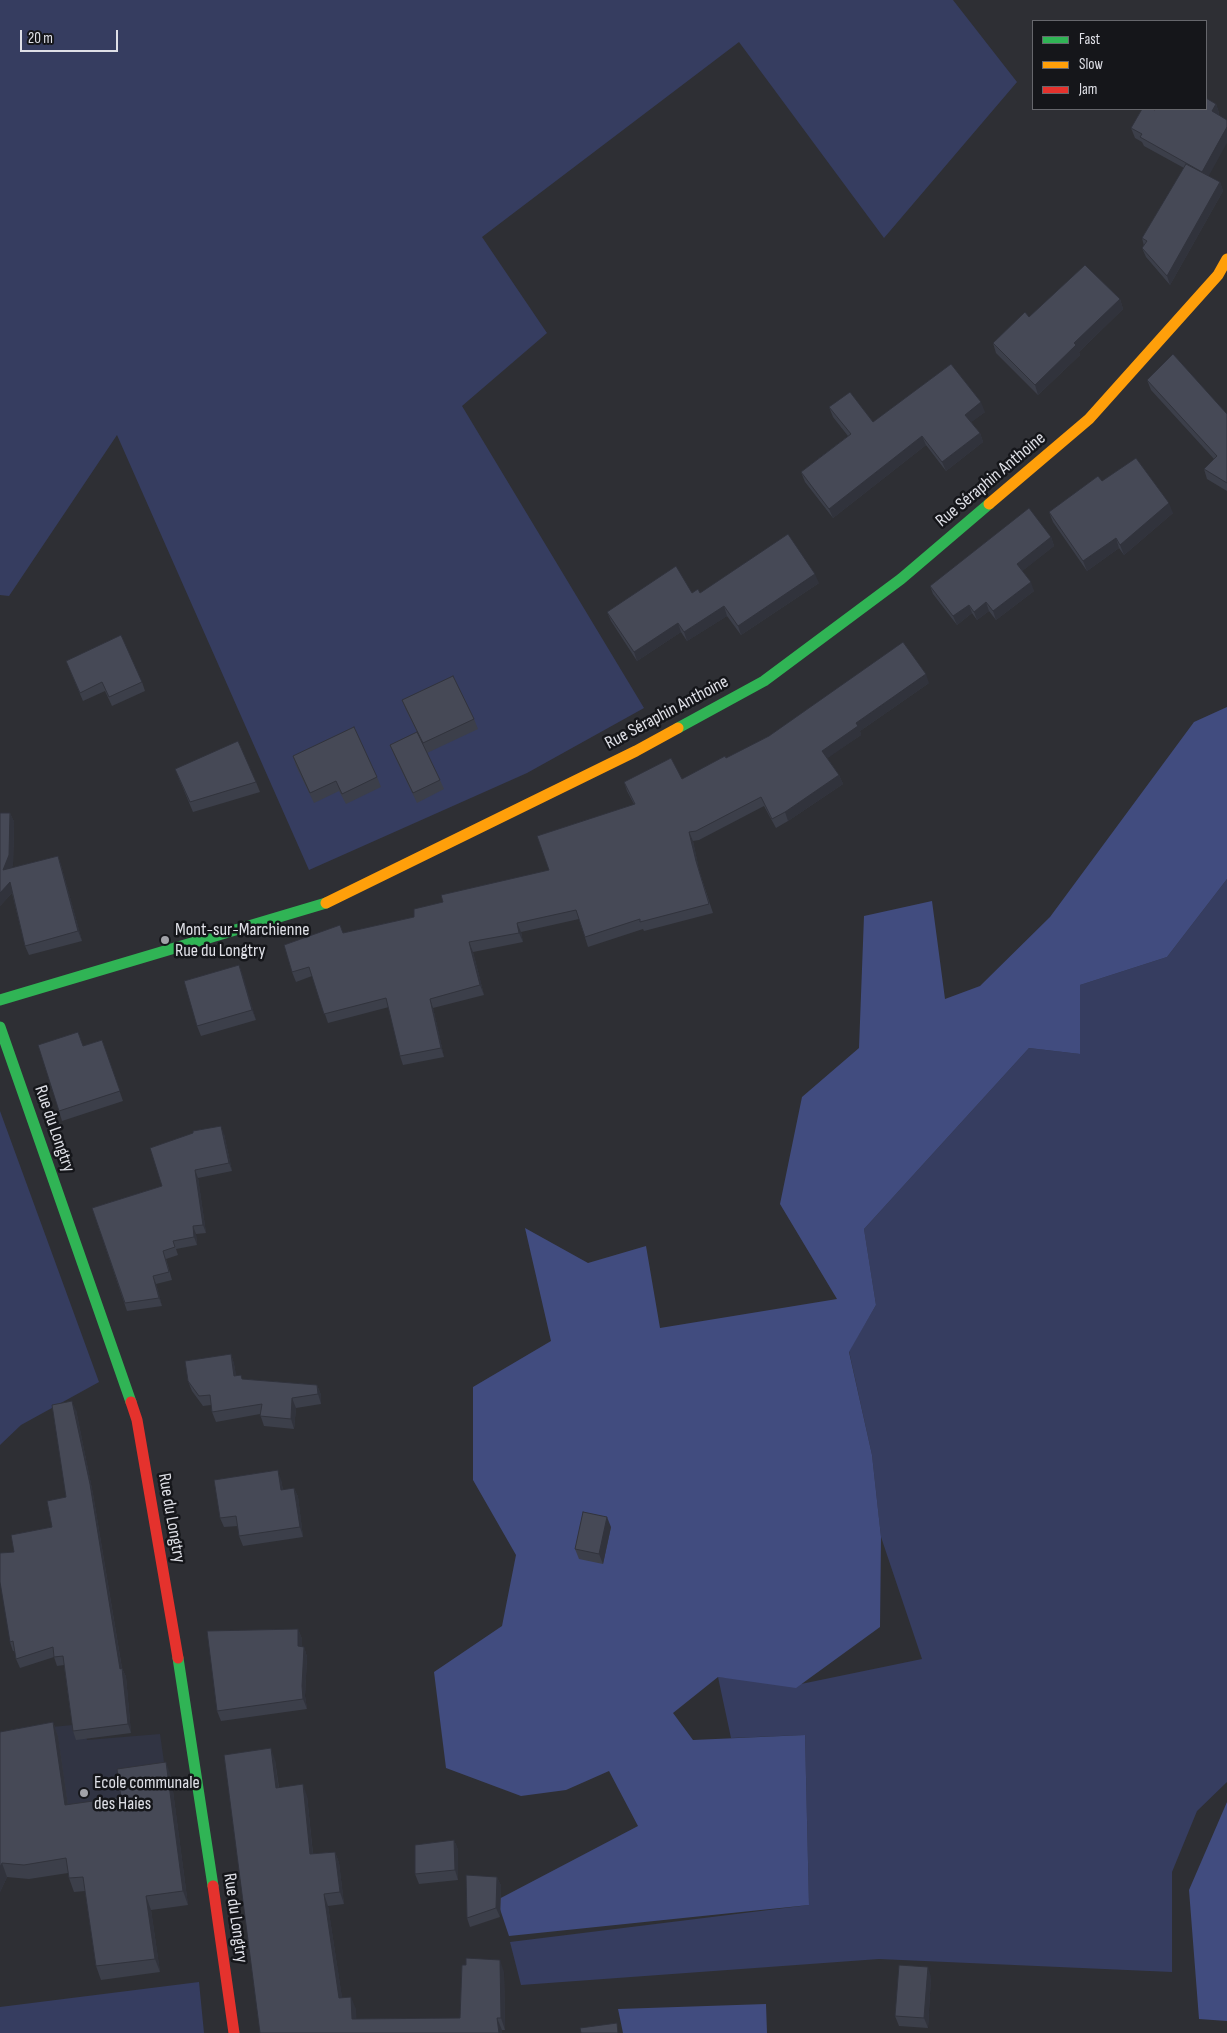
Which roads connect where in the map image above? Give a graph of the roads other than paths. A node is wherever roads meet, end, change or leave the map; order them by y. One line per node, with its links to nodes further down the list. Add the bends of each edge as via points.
1 (1227, 259): 2 (street, Rue Séraphin Anthoine, via 1218,275 1089,419 901,579 764,680 636,751 325,904)
2 (0, 1000)
3 (0, 1027): 4 (street, Rue du Longtry, via 137,1420 190,1730)
4 (234, 2033)

